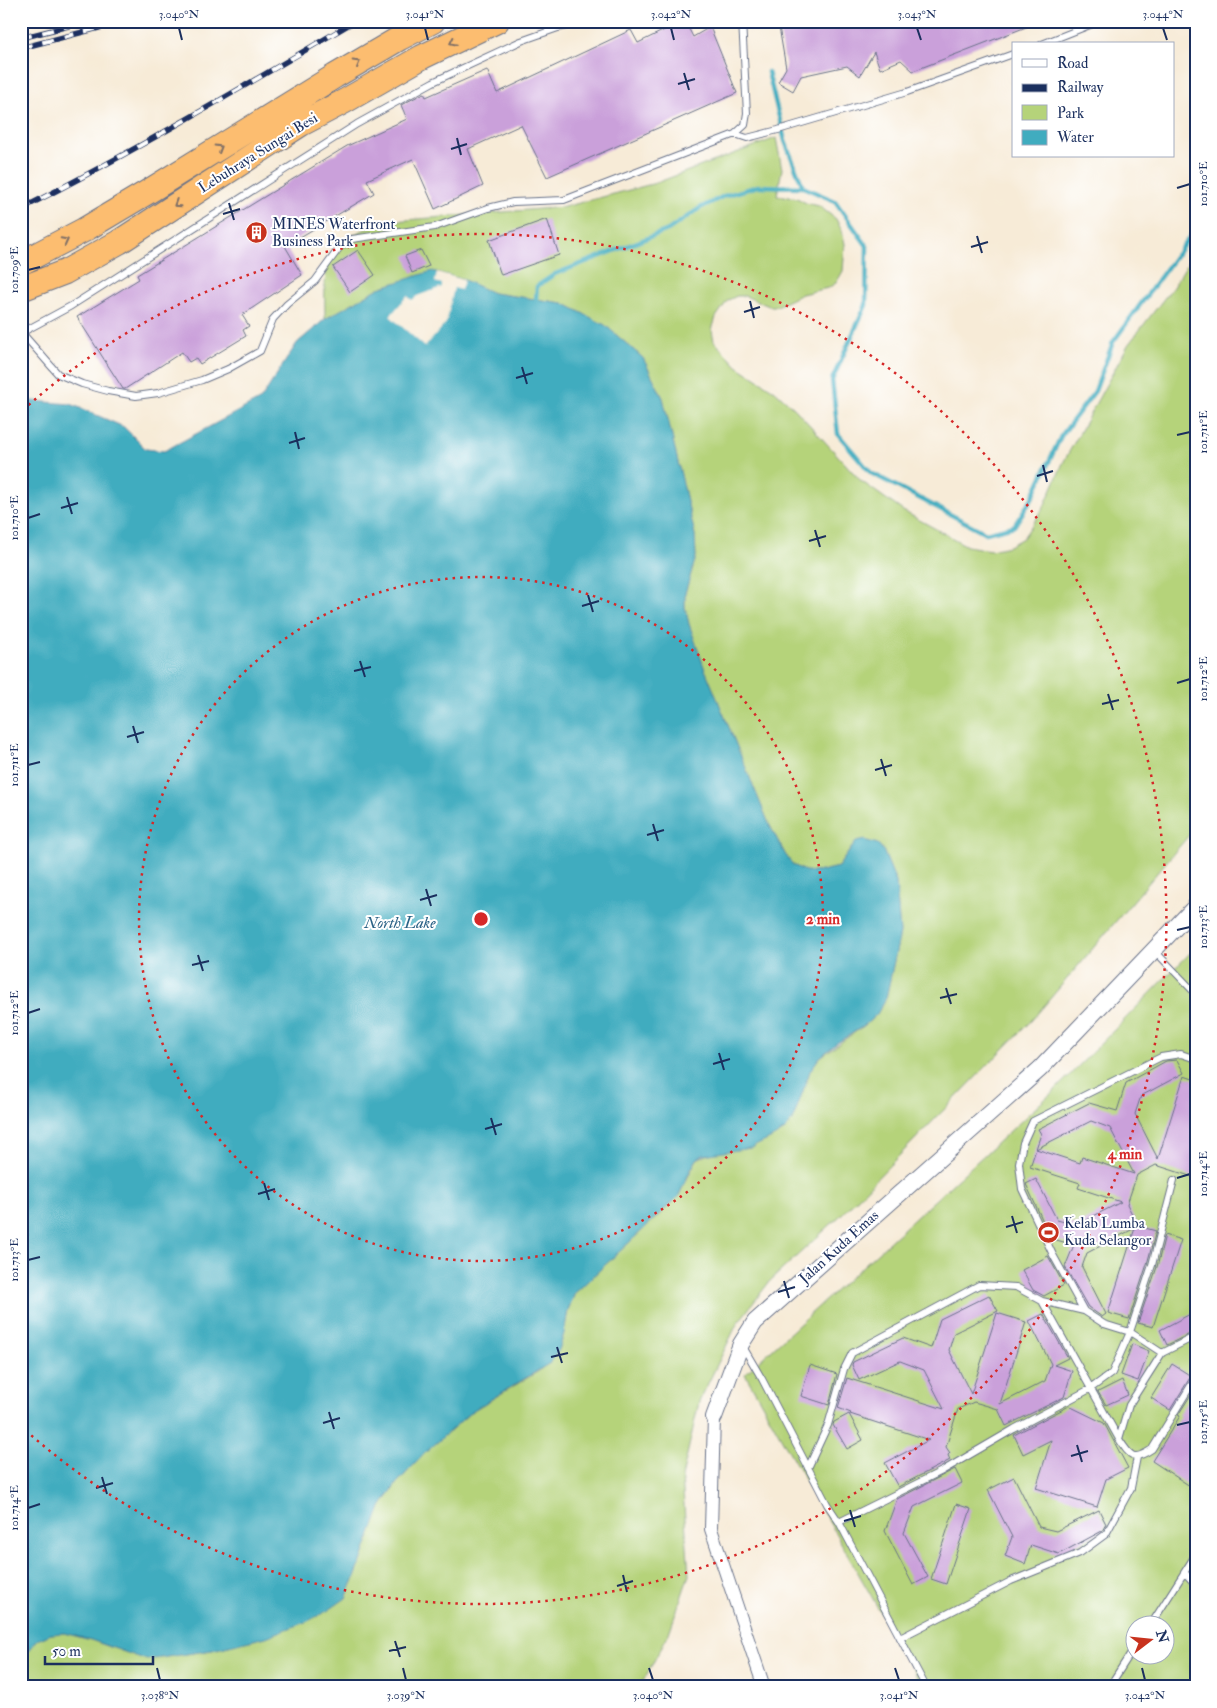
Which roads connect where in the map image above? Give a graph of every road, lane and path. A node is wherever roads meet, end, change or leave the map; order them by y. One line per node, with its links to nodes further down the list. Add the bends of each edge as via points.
1 (433, 21): 9 (highway, Lebuhraya Sungai Besi, one-way to 1, via 84,230 335,76)
2 (497, 21): 10 (highway, Lebuhraya Sungai Besi, one-way to 10, via 422,57 301,124 90,259)
3 (590, 21): 11 (lane, via 521,41 433,82 357,124 71,306)
4 (742, 21): 8 (lane, via 747,113 745,125)
5 (1100, 21): 6 (lane)
6 (1047, 42)
7 (1012, 54): 8 (lane, via 907,92 778,130 747,138)
8 (735, 134): 11 (lane, via 564,200 513,202 435,227 352,239 340,247 315,281 273,319 260,351 202,380 158,394 136,396 108,391 58,374)
9 (21, 263)
10 (21, 289)
11 (22, 333)
12 (1196, 906): 13 (street, Jalan Kuda Emas)
13 (1154, 950): 14 (lane); 21 (street, Jalan Kuda Emas, via 1040,1069 755,1322)
14 (1196, 994)
15 (1196, 1059): 18 (lane, via 1181,1054 1161,1057 1033,1121 1023,1143 1019,1163 1022,1189)
16 (1174, 1180): 19 (lane, via 1152,1265)
17 (1042, 1301): 18 (lane); 24 (lane); 28 (lane, via 1016,1287 979,1285 852,1353 844,1369 828,1425)
18 (1084, 1311): 19 (lane, via 1104,1324)
19 (1130, 1332): 22 (lane); 24 (lane, via 1112,1373)
20 (1196, 1336): 22 (lane)
21 (741, 1344): 25 (street, Jalan Kuda Emas); 28 (lane)
22 (1162, 1353): 26 (lane, via 1129,1405)
23 (1196, 1377): 27 (lane, via 1152,1449)
24 (1090, 1389): 26 (lane); 29 (lane, via 942,1471)
25 (714, 1417): 36 (street, Jalan Kuda Emas, via 711,1529)
26 (1119, 1439): 27 (lane, via 1129,1454)
27 (1137, 1457): 34 (lane, via 1131,1488 1106,1534 1080,1553 1011,1581)
28 (808, 1468): 29 (lane)
29 (839, 1522): 34 (lane)
30 (1196, 1554): 31 (lane)
31 (1185, 1574): 32 (lane); 33 (lane)
32 (1196, 1585)
33 (1157, 1616)
34 (900, 1638): 37 (lane)
35 (1124, 1664): 38 (lane)
36 (764, 1687)
37 (926, 1687)
38 (1109, 1687)

